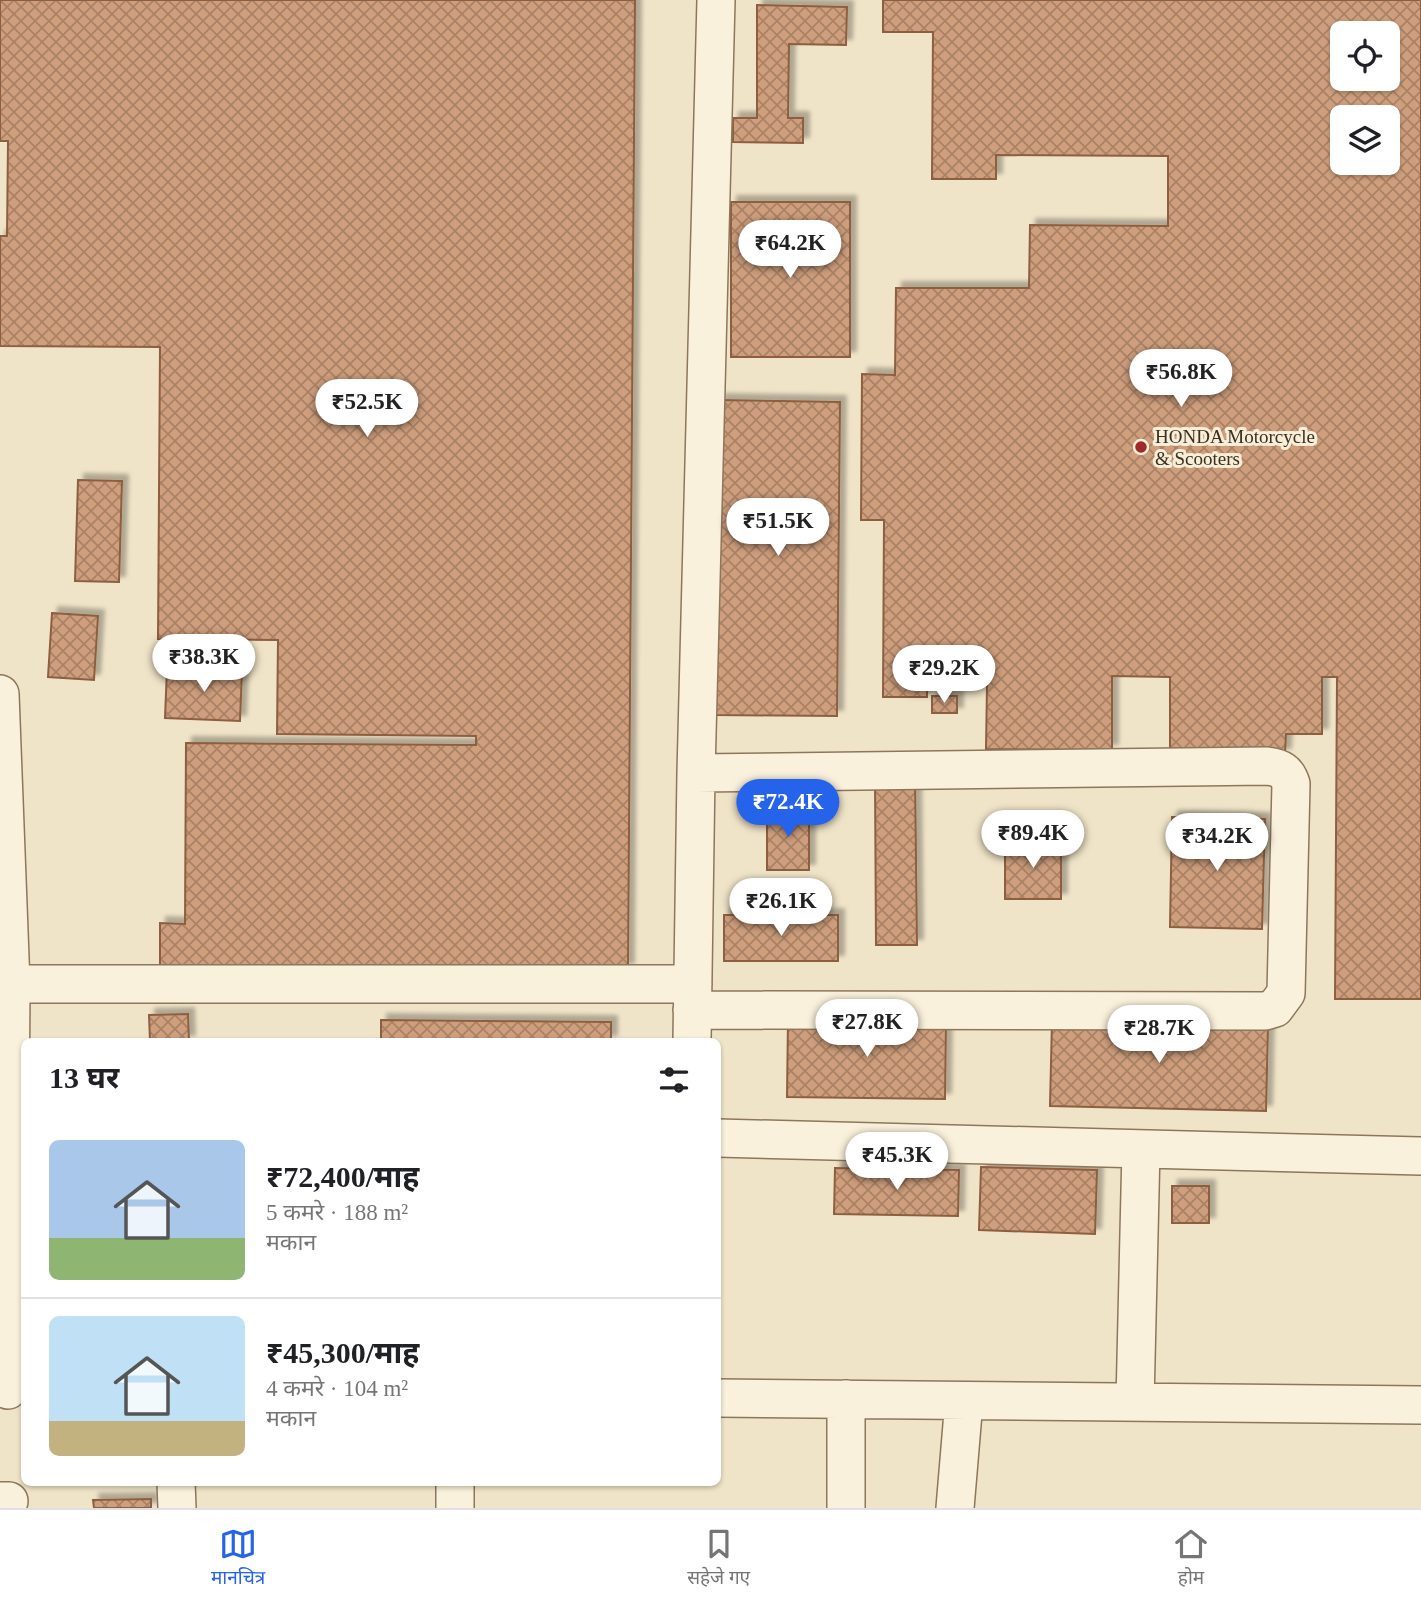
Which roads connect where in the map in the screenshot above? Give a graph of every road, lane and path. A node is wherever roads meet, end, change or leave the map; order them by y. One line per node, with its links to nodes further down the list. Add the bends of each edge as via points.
1 (716, 0): 3 (street)
2 (0, 694): 4 (street)
3 (696, 773): 5 (street); 5 (street, via 1267,766 1288,774 1291,810 1286,993 1275,1008)
4 (11, 984): 5 (street); 9 (street)
5 (692, 1012)
6 (721, 1138): 7 (street)
7 (1140, 1149): 8 (street); 13 (street)
8 (1421, 1156)
9 (11, 1390)
10 (721, 1398): 11 (street)
11 (846, 1399): 12 (street); 19 (street)
12 (964, 1401): 13 (street); 20 (street)
13 (1135, 1402): 14 (street)
14 (1421, 1405)
15 (176, 1486): 17 (street)
16 (455, 1486): 18 (street)
17 (177, 1508)
18 (454, 1508)
19 (846, 1508)
20 (955, 1508)

